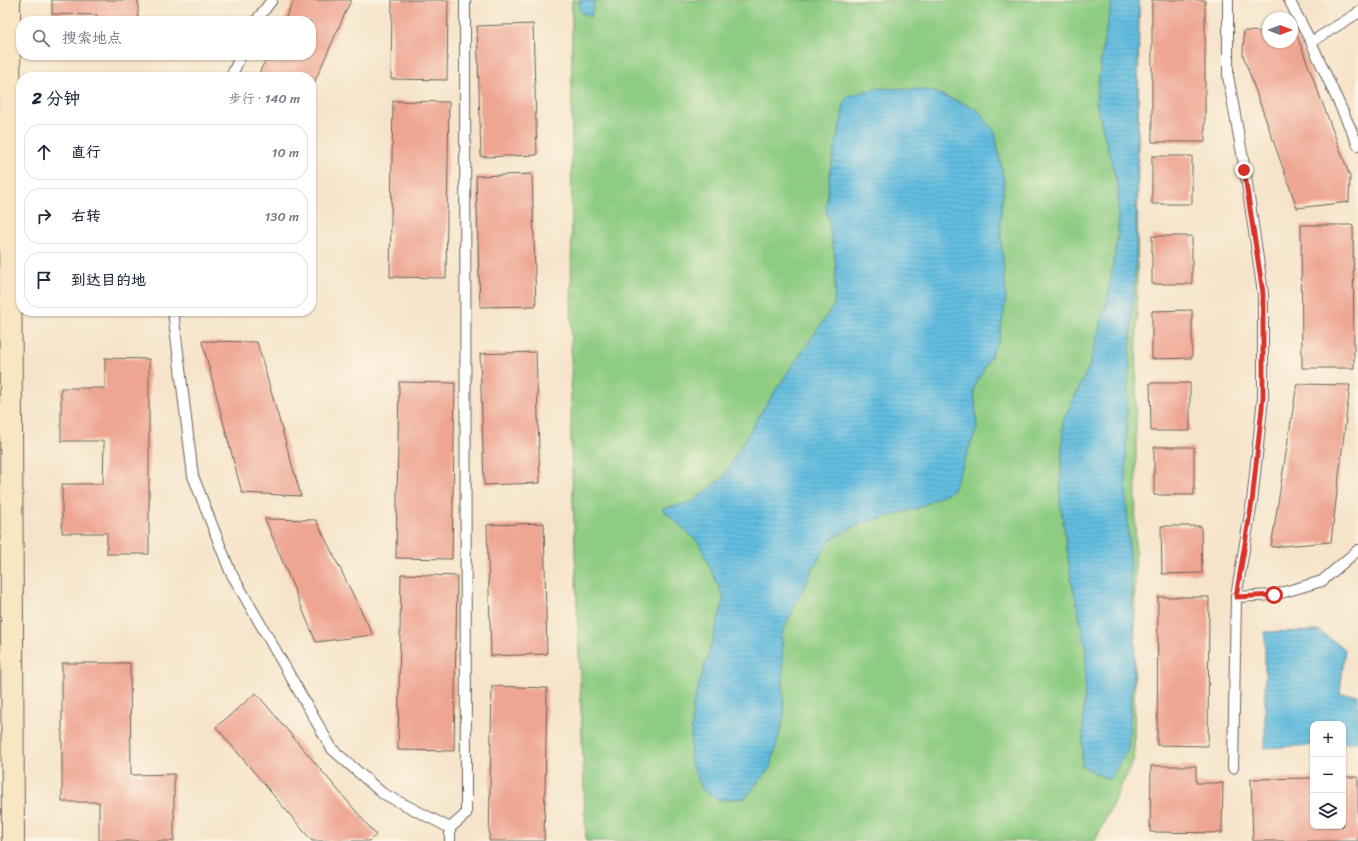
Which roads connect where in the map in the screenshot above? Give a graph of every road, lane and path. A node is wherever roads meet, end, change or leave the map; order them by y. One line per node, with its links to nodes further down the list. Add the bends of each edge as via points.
1 (9, 0): 17 (street)
2 (272, 0): 7 (lane)
3 (465, 0): 16 (lane, via 466,814)
4 (1228, 0): 14 (lane, via 1228,76 1263,293 1263,398 1252,502)
5 (1289, 0): 8 (lane)
6 (1358, 12): 8 (lane)
7 (260, 16)
8 (1311, 42): 11 (lane)
9 (239, 60): 10 (lane)
10 (233, 72)
11 (1358, 145)
12 (174, 316): 16 (lane, via 193,476 230,571 332,749 382,793)
13 (1358, 550): 14 (lane, via 1322,581 1274,595)
14 (1236, 597): 15 (lane)
15 (1232, 768)
16 (450, 828): 18 (lane)
17 (13, 841)
18 (450, 841)

